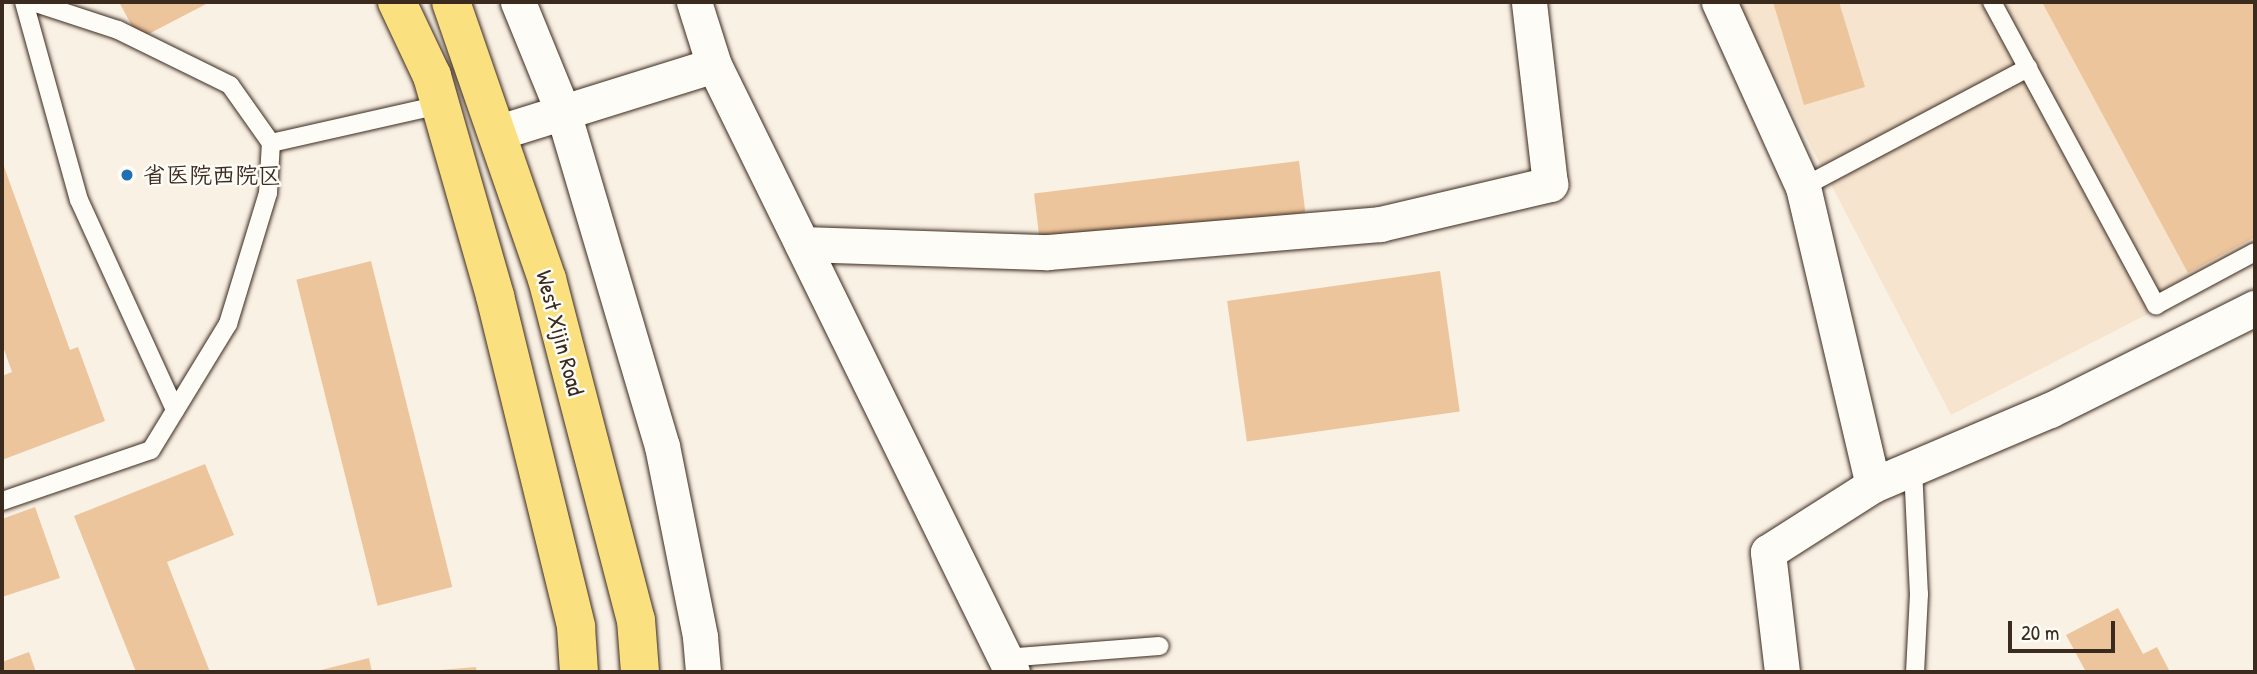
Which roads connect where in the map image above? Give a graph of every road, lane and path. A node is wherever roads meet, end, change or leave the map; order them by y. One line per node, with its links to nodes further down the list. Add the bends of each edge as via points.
1 (24, 2): 20 (lane, via 79,200)
2 (33, 2): 15 (lane, via 118,30 230,85)
3 (397, 2): 12 (main road, via 432,76)
4 (451, 2): 14 (main road, West Xijin Road)
5 (518, 2): 13 (street)
6 (694, 2): 10 (street)
7 (1529, 2): 17 (street, via 1550,184 1380,224 1062,251)
8 (1719, 2): 16 (street)
9 (1992, 2): 11 (lane)
10 (714, 65): 13 (street); 17 (street)
11 (2028, 68): 16 (lane); 18 (lane, via 2156,305)
12 (440, 105): 15 (lane); 26 (main road, via 498,309 576,627)
13 (563, 112): 14 (street); 28 (street, via 662,446)
14 (496, 134): 27 (main road, West Xijin Road, via 547,279 636,620)
15 (271, 143): 20 (lane, via 268,194 228,324)
16 (1802, 187): 22 (street)
17 (802, 244): 25 (street)
18 (2255, 253)
19 (2255, 308): 21 (street, via 2050,410)
20 (175, 410): 23 (lane, via 151,450)
21 (1913, 468): 22 (street); 30 (lane, via 1919,594)
22 (1873, 485): 29 (street, via 1768,552)
23 (2, 501)
24 (1160, 646): 25 (lane)
25 (1008, 665)
26 (579, 672)
27 (640, 672)
28 (703, 672)
29 (1782, 672)
30 (1915, 672)

